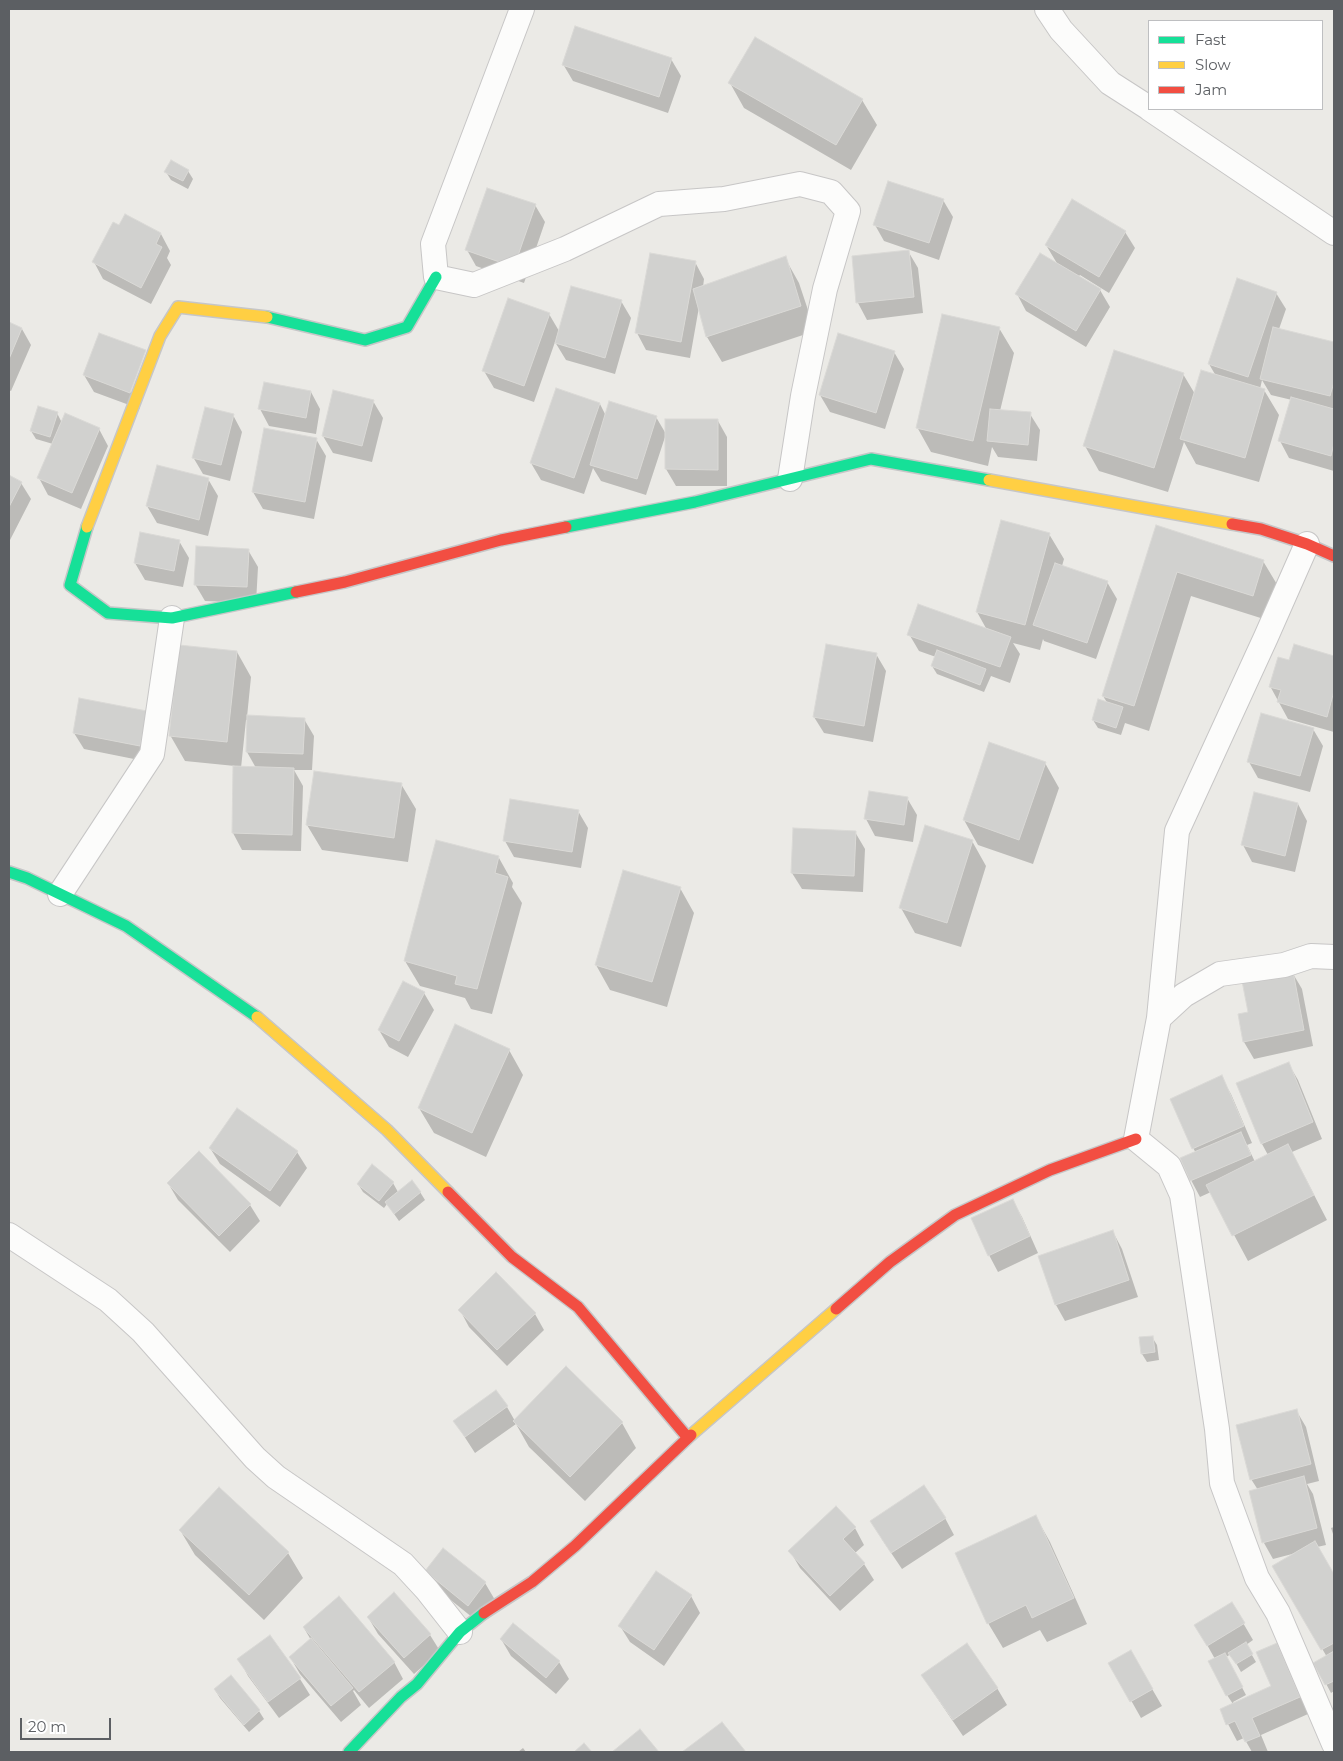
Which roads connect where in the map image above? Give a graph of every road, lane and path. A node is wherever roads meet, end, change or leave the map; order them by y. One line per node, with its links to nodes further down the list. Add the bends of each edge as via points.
1 (522, 9): 6 (street, via 433,244)
2 (1047, 9): 3 (street, via 1061,30 1110,82)
3 (1148, 107)
4 (1153, 110): 5 (street)
5 (1334, 233)
6 (436, 277): 7 (street, via 474,285 565,249 658,204 724,199 800,184 831,192 848,211 825,289); 10 (street, via 407,327 365,340 274,318 178,307 160,336 144,376 82,540 70,585 108,613)
7 (790, 479): 8 (street, via 872,459 1252,528); 10 (street, via 695,502 501,540 345,582)
8 (1307, 544): 9 (street); 14 (street, via 1177,831)
9 (1334, 556)
10 (172, 618): 12 (street, via 152,754)
11 (9, 872): 12 (street)
12 (60, 894): 17 (street, via 126,926 266,1023 387,1130 512,1257 578,1308)
13 (1334, 957): 14 (street, via 1311,956 1284,965 1220,974 1184,996)
14 (1159, 1018): 15 (street)
15 (1136, 1139): 17 (street, via 1050,1170 955,1215 890,1262); 19 (street, via 1169,1166 1182,1196 1217,1429 1222,1483 1257,1578 1278,1613)
16 (9, 1235): 18 (street, via 108,1300 143,1332 276,1478 403,1564)
17 (688, 1438): 18 (street, via 575,1546 532,1582)
18 (460, 1632): 21 (street, via 417,1684)
19 (1334, 1744)
20 (1334, 1749): 22 (street)
21 (350, 1752)
22 (1328, 1752)

